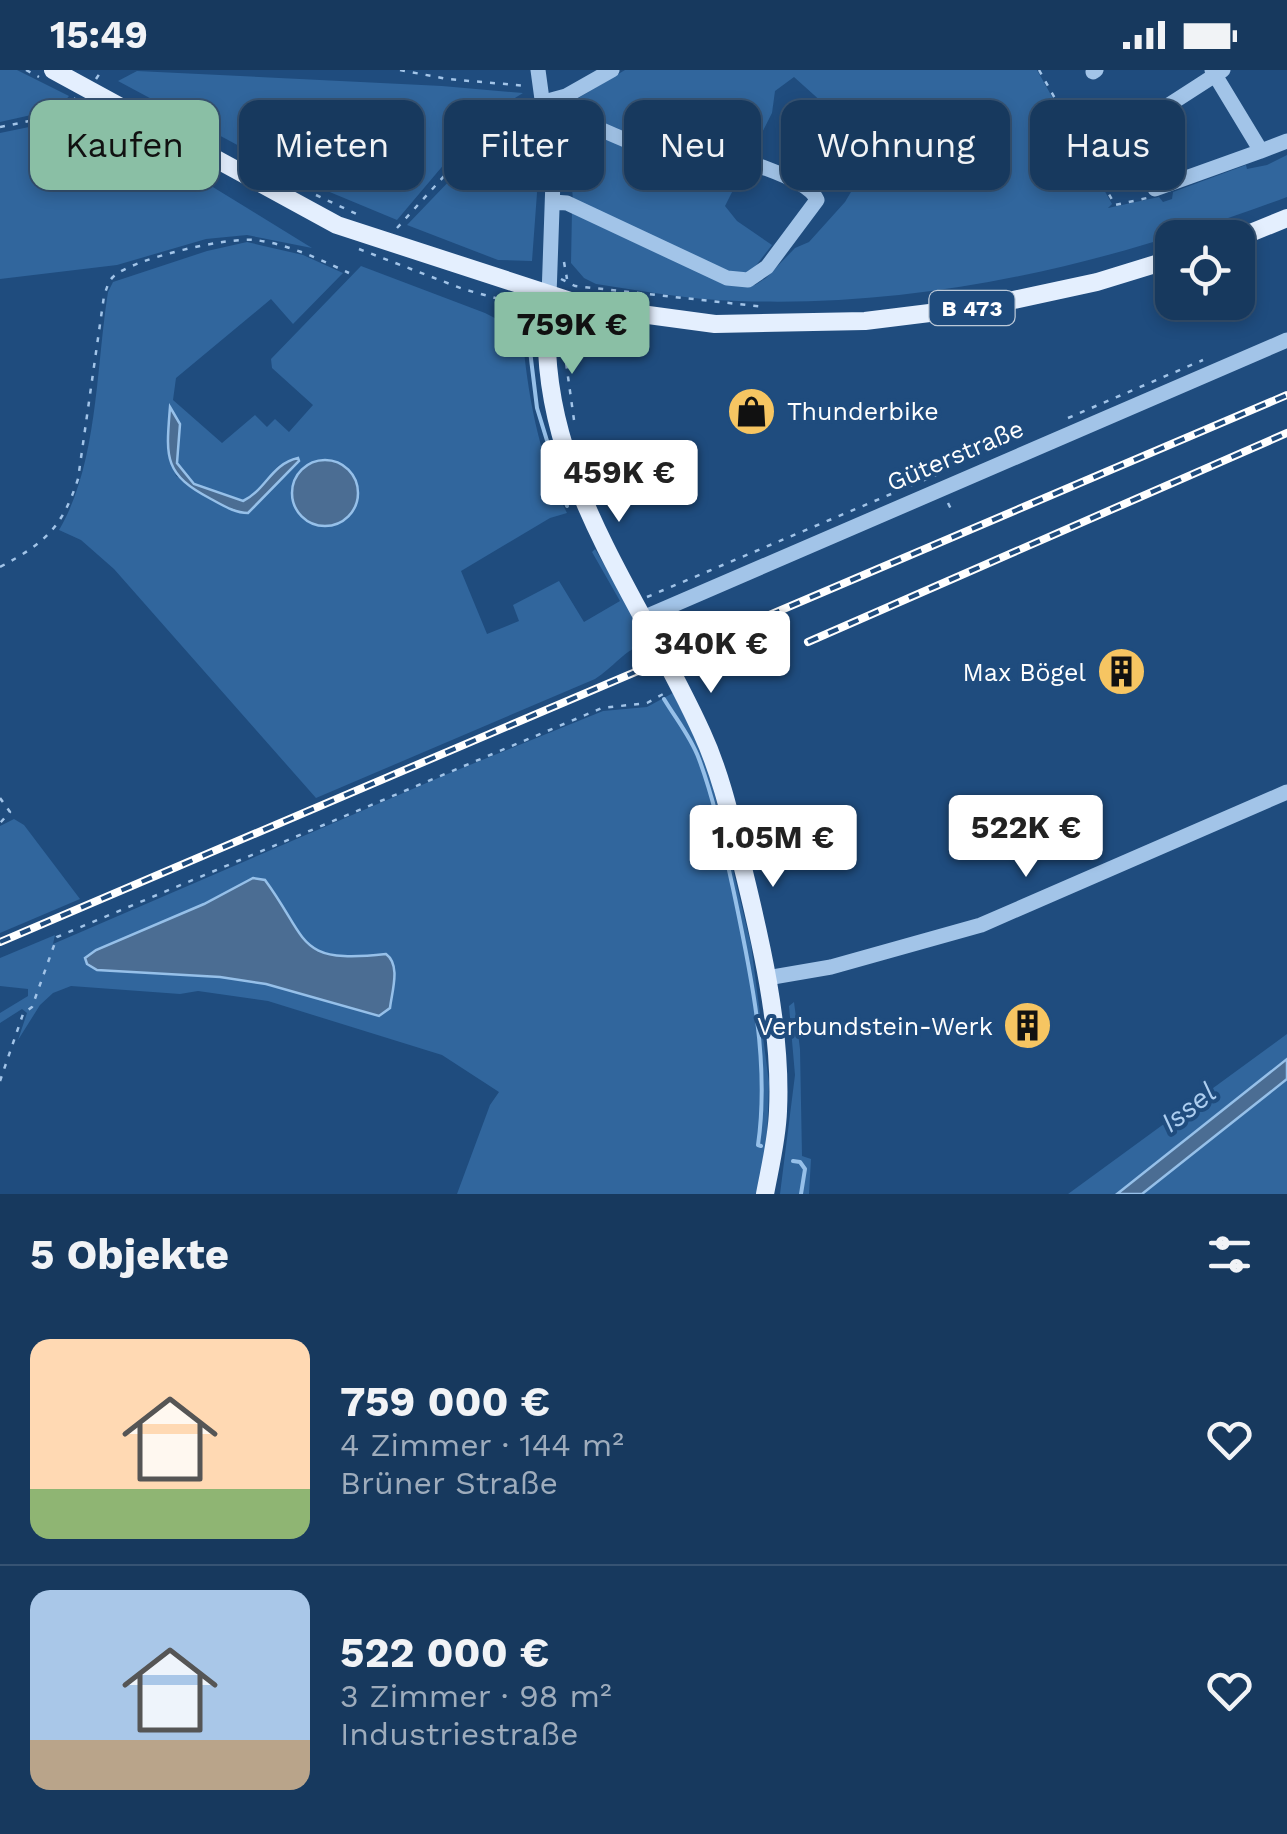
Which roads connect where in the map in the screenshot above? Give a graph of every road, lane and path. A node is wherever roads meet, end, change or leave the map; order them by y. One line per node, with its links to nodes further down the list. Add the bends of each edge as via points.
1 (53, 70): 7 (main road, B 473)
2 (400, 70): 8 (path)
3 (538, 70): 8 (street)
4 (612, 70): 8 (street, via 566,96)
5 (1038, 70): 10 (path)
6 (1216, 72): 11 (street); 15 (street)
7 (86, 88): 12 (path, via 54,116); 25 (main road, B 473, via 304,208)
8 (543, 95): 9 (street); 25 (path, via 494,121)
9 (544, 100)
10 (1055, 100)
11 (1174, 100)
12 (0, 127)
13 (604, 131): 21 (street, via 646,148 705,151 807,186 817,200 767,267 748,280 727,278)
14 (1287, 141): 15 (street)
15 (1261, 151): 16 (street)
16 (1185, 178)
17 (552, 190): 21 (street)
18 (1106, 190): 19 (path, via 1115,205 1152,197)
19 (1155, 190)
20 (311, 193): 23 (path)
21 (553, 202): 29 (street)
22 (1287, 218): 24 (main road)
23 (378, 222)
24 (1255, 231)
25 (383, 242): 29 (main road, B 473)
26 (1155, 264): 30 (main road, B 473, via 986,306 865,320 714,324)
27 (349, 272): 37 (path, via 246,239 158,258 110,278 71,501 52,532)
28 (568, 280): 31 (path, via 575,286)
29 (549, 296): 30 (main road, B 473); 39 (main road, via 547,363 560,431 600,540)
30 (576, 304): 34 (path, via 564,348)
31 (778, 308)
32 (1287, 340): 39 (street, Güterstraße)
33 (1214, 356): 35 (path, via 1068,417)
34 (575, 428)
35 (1060, 429)
36 (956, 471): 38 (path, via 927,477)
37 (0, 567)
38 (645, 598)
39 (644, 618): 40 (main road)
40 (679, 685): 44 (main road, via 718,773); 45 (path, via 647,703 602,708 57,937)
41 (1287, 792): 44 (street, via 982,925)
42 (0, 798): 43 (path, via 10,812)
43 (0, 823)
44 (767, 978): 46 (main road, via 778,1112)
45 (0, 1081)
46 (766, 1194)

